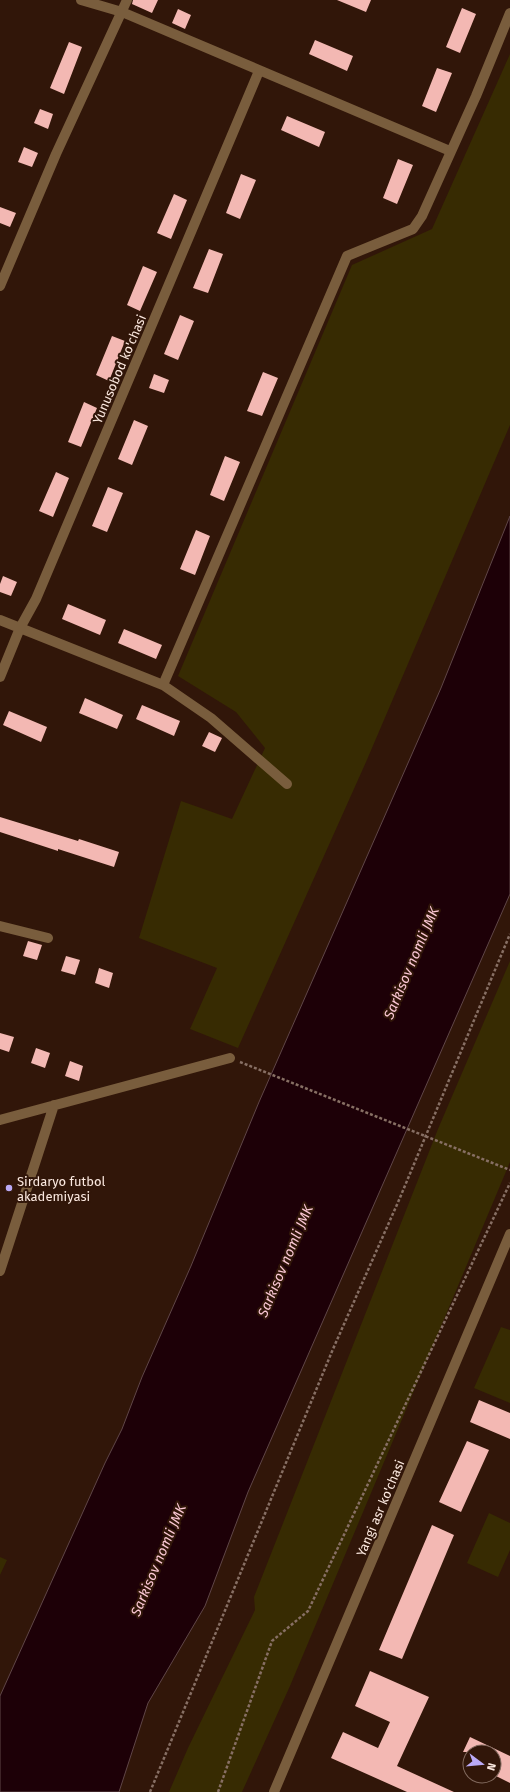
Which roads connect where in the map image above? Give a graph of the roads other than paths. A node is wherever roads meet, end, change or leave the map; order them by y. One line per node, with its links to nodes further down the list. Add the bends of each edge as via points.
1 (81, 0): 3 (street)
2 (127, 0): 3 (street)
3 (122, 12): 5 (street); 7 (street, via 56,154)
4 (510, 13): 6 (street)
5 (259, 71): 6 (street); 9 (street, Yunusobod ko'chasi, via 36,599)
6 (450, 151): 11 (street, via 422,216 413,229 347,256)
7 (0, 286)
8 (0, 620): 9 (street)
9 (20, 628): 10 (street, Yunusobod ko'chasi); 11 (street)
10 (0, 676)
11 (163, 685): 12 (street, via 211,718)
12 (287, 784)
13 (0, 926): 14 (street)
14 (48, 938)
15 (230, 1058): 16 (street)
16 (54, 1105): 17 (street); 19 (street)
17 (0, 1120)
18 (510, 1234): 20 (street, Yangi asr ko'chasi)
19 (0, 1271)
20 (274, 1792)

